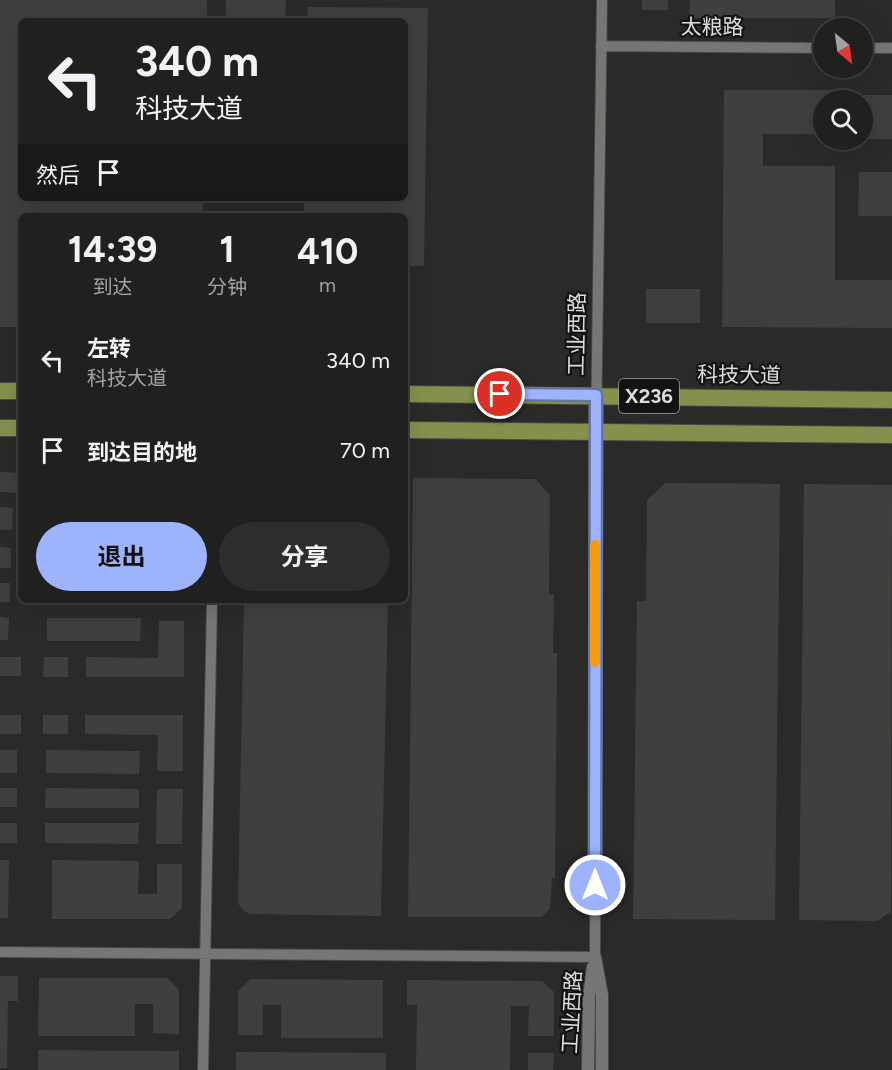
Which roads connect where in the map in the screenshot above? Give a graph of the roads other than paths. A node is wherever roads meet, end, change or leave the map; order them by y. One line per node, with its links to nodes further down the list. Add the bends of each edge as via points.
1 (602, 0): 2 (street, 工业西路)
2 (601, 46): 3 (street, 太粮路); 9 (street, 工业西路)
3 (813, 48)
4 (873, 48): 5 (street)
5 (892, 48)
6 (0, 391): 7 (main road)
7 (18, 391)
8 (408, 394): 9 (main road, 科技大道 / X236)
9 (596, 395): 10 (main road, 科技大道 / X236); 14 (street, 工业西路)
10 (892, 400)
11 (0, 428): 12 (main road)
12 (18, 428)
13 (408, 430): 14 (main road, X236)
14 (596, 431): 15 (main road, X236); 19 (street, 工业西路)
15 (892, 435)
16 (212, 603): 18 (street)
17 (0, 952): 18 (street)
18 (205, 954): 19 (street); 20 (street)
19 (595, 957): 21 (street, 工业西路, via 589,996); 22 (street, 工业西路, via 602,995)
20 (203, 1070)
21 (588, 1070)
22 (602, 1070)

